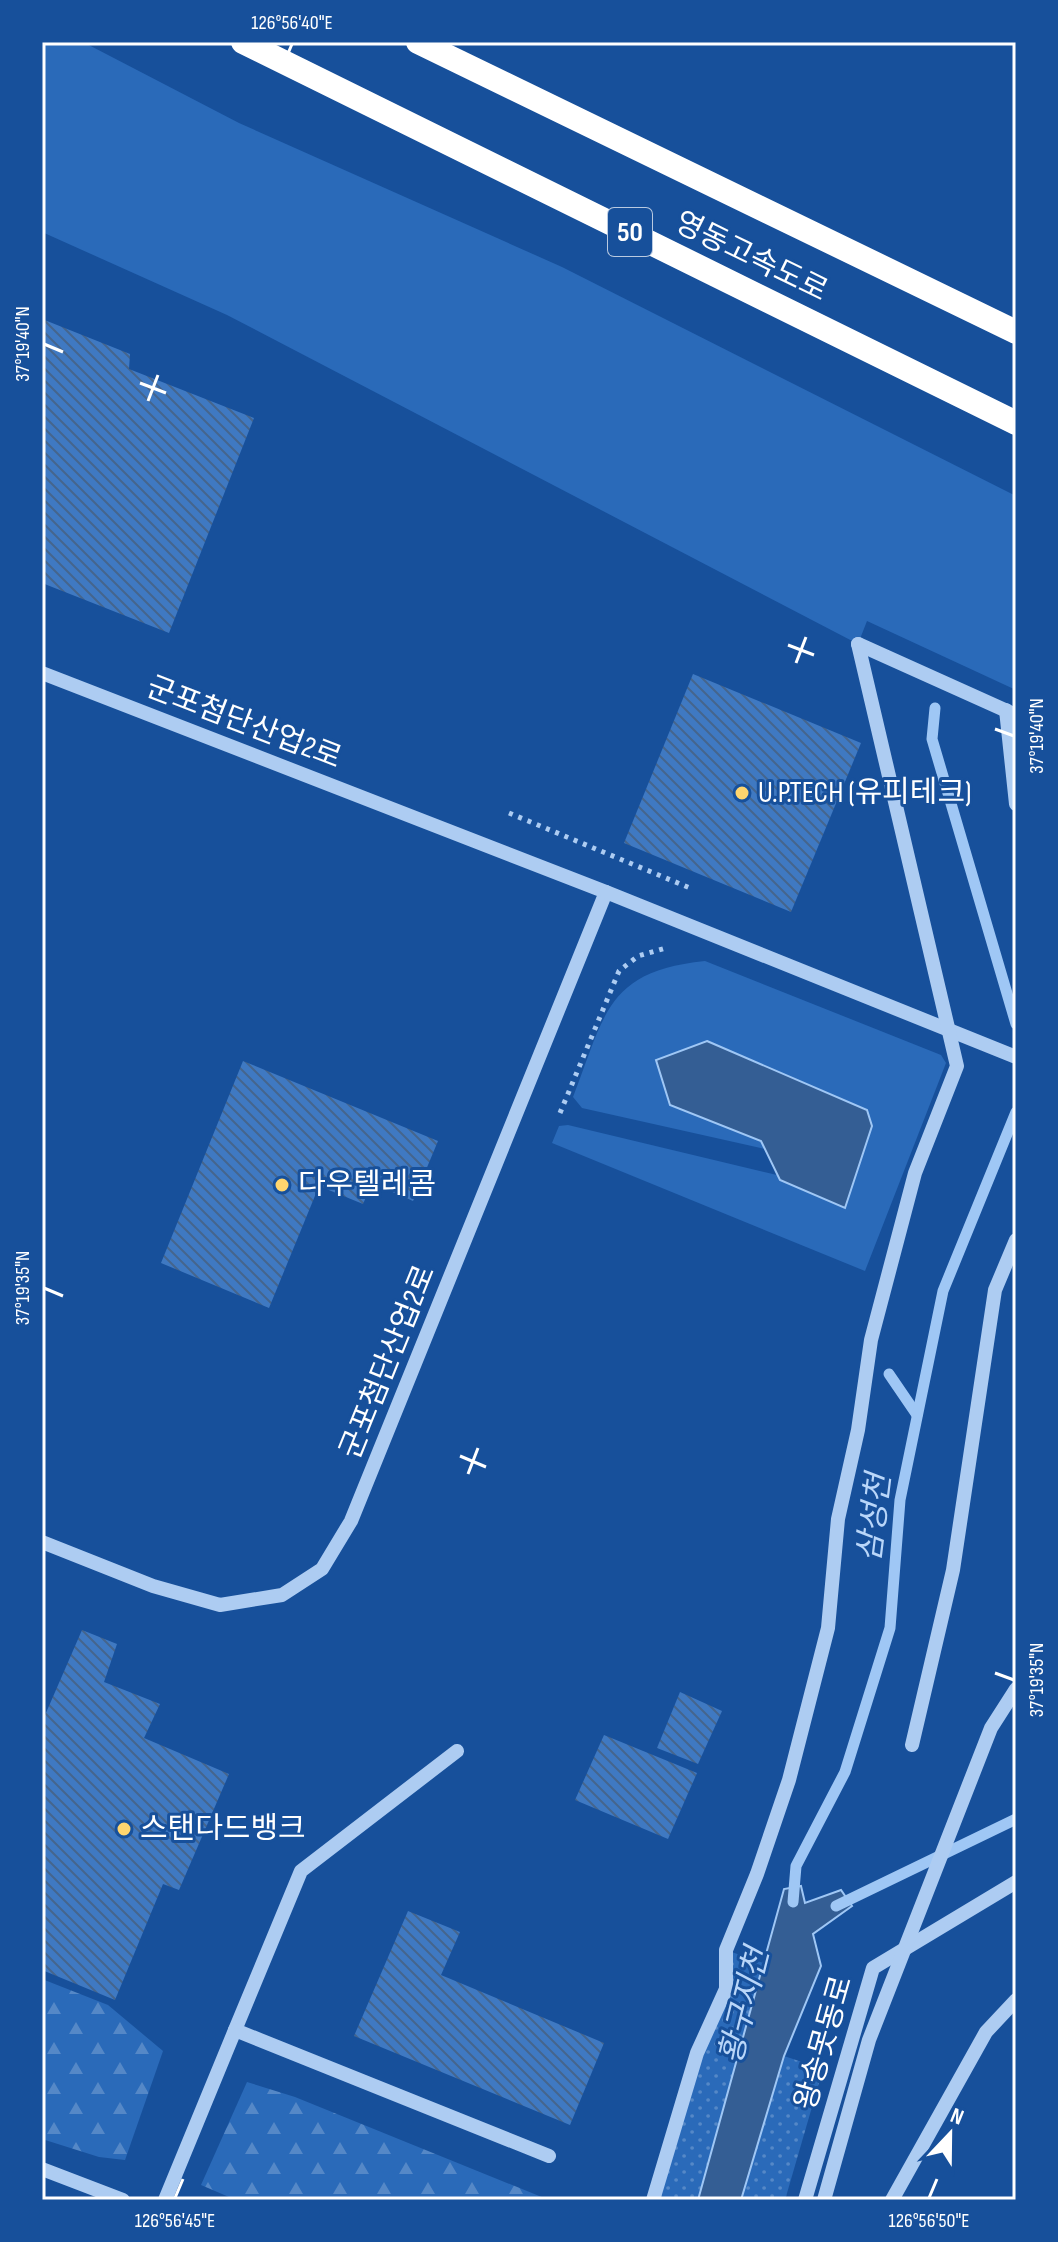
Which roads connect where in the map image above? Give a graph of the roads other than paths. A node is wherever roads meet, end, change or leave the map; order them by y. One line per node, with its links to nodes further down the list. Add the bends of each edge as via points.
1 (243, 42): 4 (highway, 영동고속도로 / 50)
2 (418, 42): 3 (highway, 영동고속도로)
3 (1016, 332)
4 (1016, 423)
5 (42, 673): 8 (street, 군포첨단산업2로)
6 (1011, 713): 7 (street); 9 (street, via 858,644)
7 (1016, 804)
8 (606, 892): 9 (street, 군포첨단산업2로); 12 (street, 군포첨단산업2로, via 351,1521 322,1569 282,1595 220,1605 153,1586)
9 (949, 1031): 10 (street, 군포첨단산업2로); 23 (street, via 957,1066 915,1173 871,1340 838,1519 828,1628 789,1780 726,1950 726,1989 697,2053)
10 (1016, 1057)
11 (1016, 1240): 14 (street, via 995,1290 953,1570)
12 (42, 1542)
13 (1016, 1689): 25 (street, bridge, via 991,1728 874,2026)
14 (912, 1745)
15 (457, 1751): 18 (street, via 301,1871)
16 (1016, 1882): 24 (street, 왕송못동로, via 873,1968)
17 (1016, 2000): 26 (street, via 986,2032)
18 (235, 2030): 19 (street); 22 (street)
19 (549, 2156)
20 (42, 2169): 21 (street)
21 (123, 2200)
22 (165, 2200)
23 (653, 2200)
24 (805, 2200)
25 (824, 2200)
26 (892, 2200)

